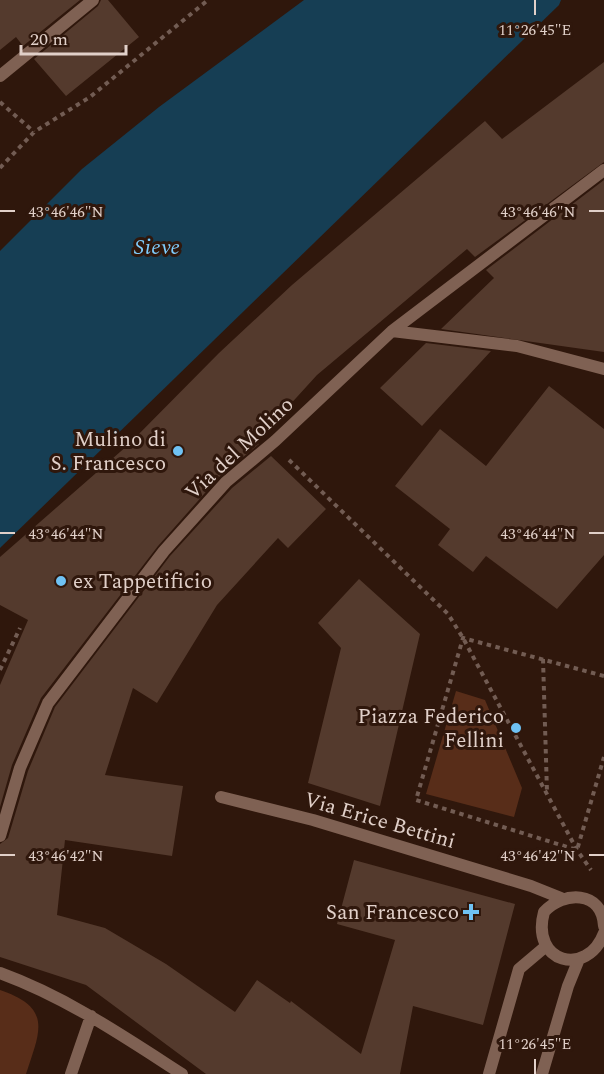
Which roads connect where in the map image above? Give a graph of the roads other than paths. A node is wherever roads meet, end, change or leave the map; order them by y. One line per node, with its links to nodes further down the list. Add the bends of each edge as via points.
1 (93, 0): 2 (street)
2 (0, 76)
3 (604, 170): 4 (street, Via del Molino)
4 (392, 331): 5 (street, via 517,346); 7 (street, Via del Molino, via 226,482 164,551 89,647 48,703 20,768)
5 (604, 369)
6 (221, 796): 8 (street, Via Erice Bettini, via 335,827)
7 (0, 836)
8 (561, 898): 9 (street, Via Erice Bettini, via 587,900); 12 (street, via 544,912 540,936)
9 (604, 916): 10 (street, Via Erice Bettini)
10 (604, 926)
11 (604, 933): 13 (street, via 591,955)
12 (545, 947): 13 (street, via 554,955); 18 (street, via 519,969)
13 (579, 959): 19 (street)
14 (0, 973): 15 (street, via 40,987)
15 (91, 1016): 16 (street); 17 (street)
16 (70, 1074)
17 (182, 1074)
18 (489, 1074)
19 (542, 1074)

